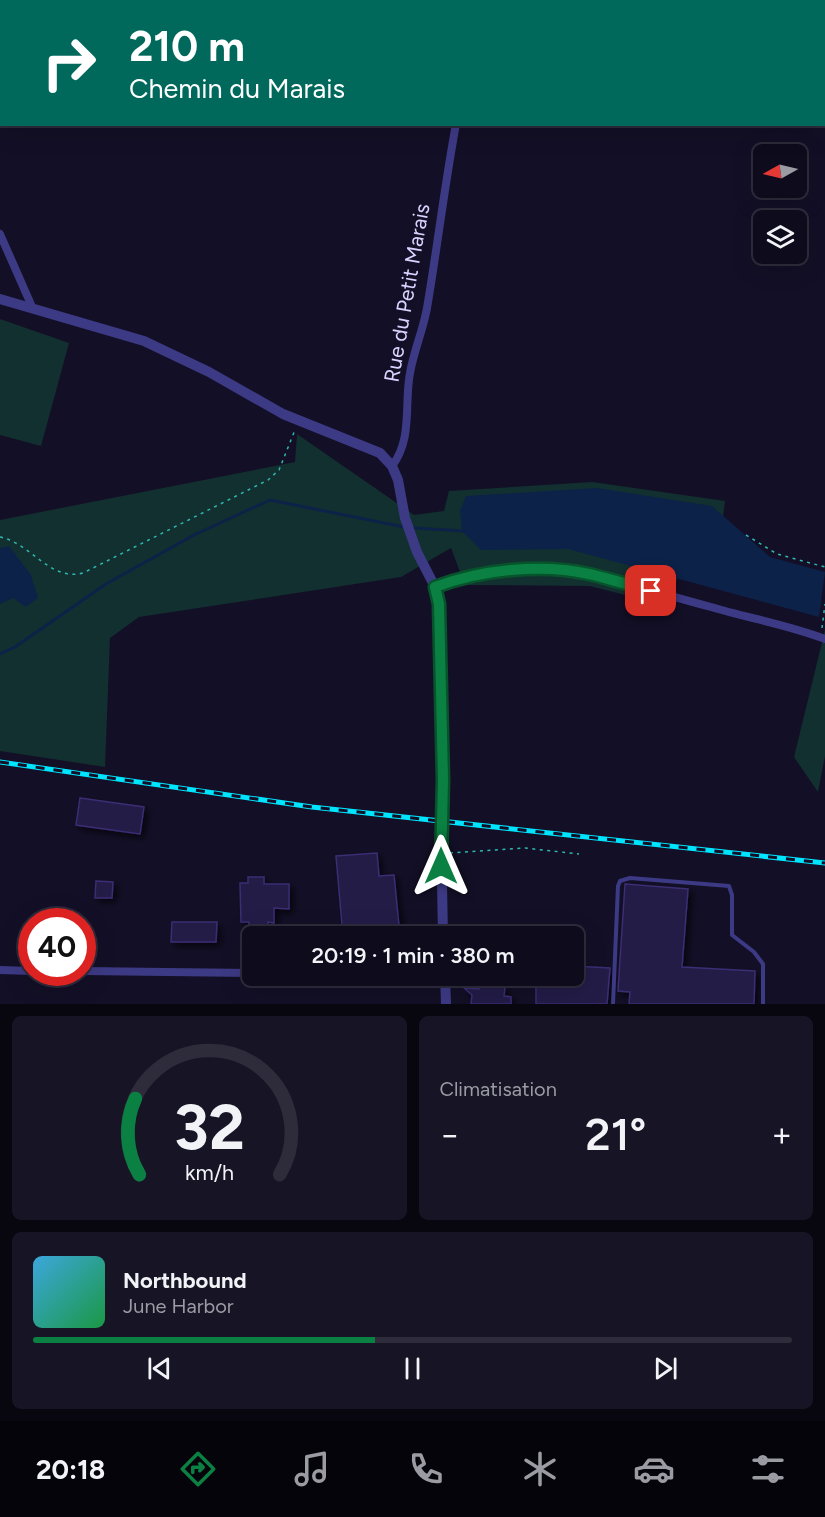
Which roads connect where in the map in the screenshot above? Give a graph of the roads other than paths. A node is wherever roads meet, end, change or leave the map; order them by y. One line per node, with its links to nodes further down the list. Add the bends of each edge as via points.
1 (456, 126): 5 (street, Rue du Petit Marais, via 428,304 410,374 406,431 401,454)
2 (0, 234): 4 (street)
3 (0, 299): 4 (street)
4 (33, 309): 5 (street, via 163,349 299,421 365,445)
5 (392, 466): 6 (street, via 417,552)
6 (435, 587): 7 (street, via 466,577 536,569 587,573); 8 (street, bridge, via 439,604)
7 (823, 638)
8 (443, 926)
9 (0, 970): 10 (street)
10 (18, 971)
11 (96, 971): 12 (street)
12 (242, 973)
13 (445, 986): 14 (street)
14 (446, 1004)
15 (612, 1004): 16 (lane, via 618,886 620,880 630,878 729,886 732,935 763,964)
16 (763, 1004)

